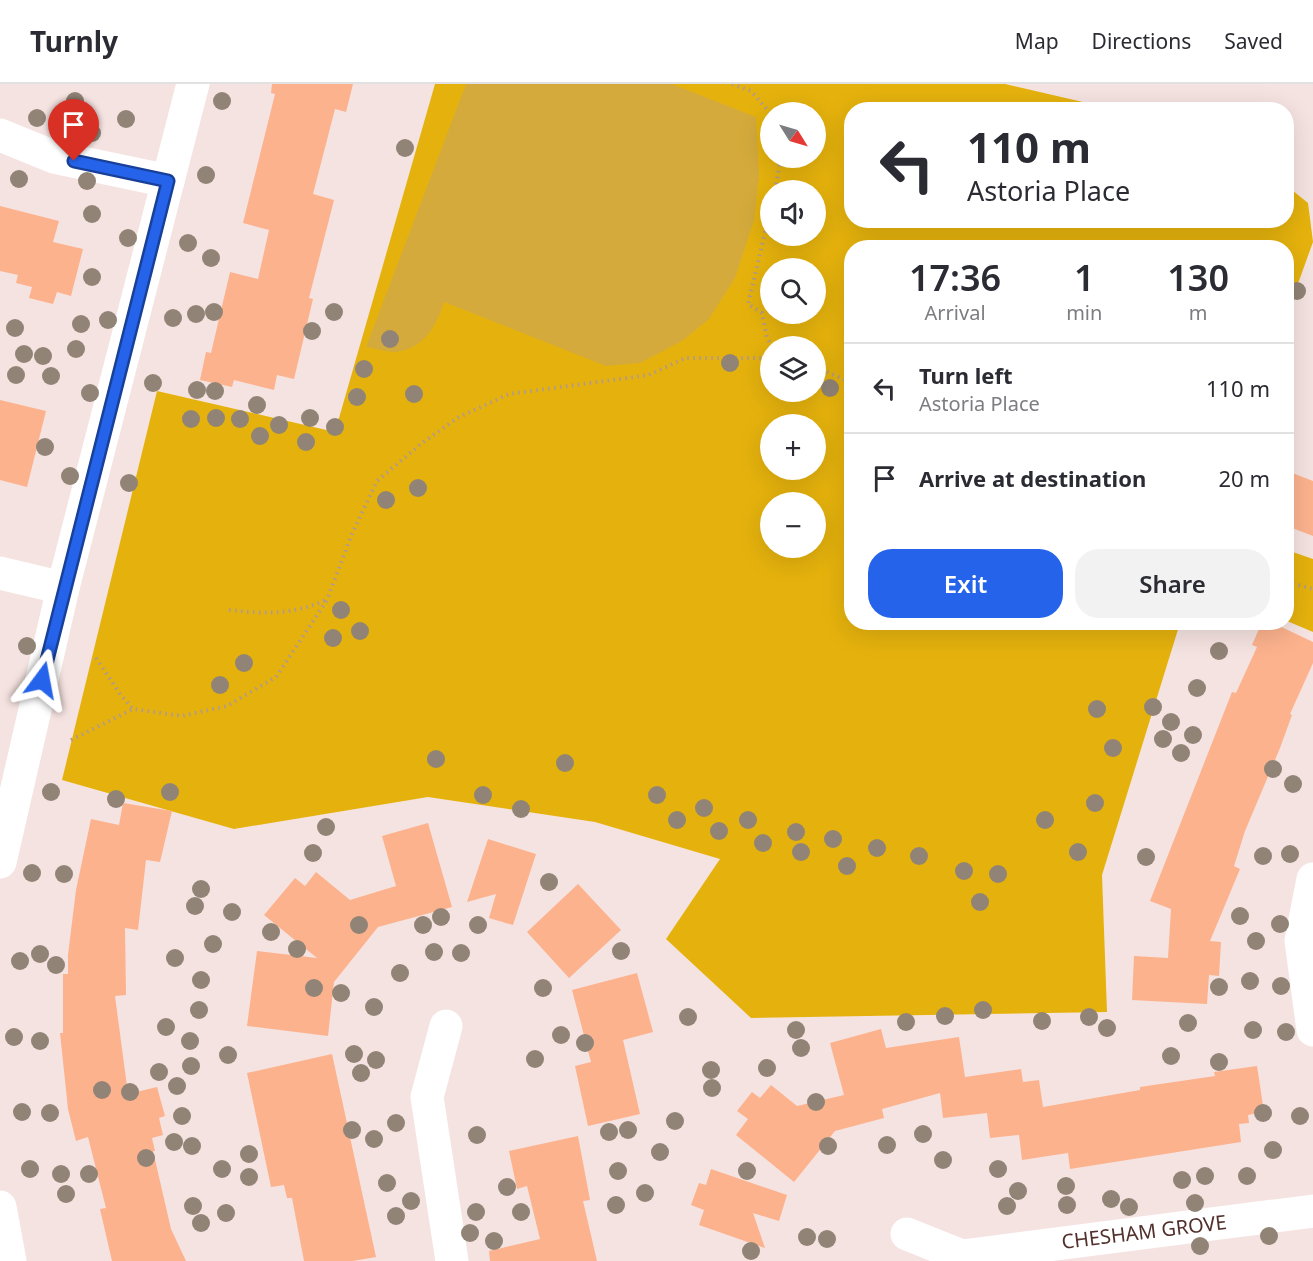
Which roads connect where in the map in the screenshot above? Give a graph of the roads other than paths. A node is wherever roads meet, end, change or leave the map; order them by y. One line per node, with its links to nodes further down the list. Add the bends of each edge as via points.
1 (193, 84): 3 (street)
2 (0, 135): 3 (street, via 54,157)
3 (168, 181): 5 (street)
4 (0, 573): 5 (street)
5 (63, 588): 6 (street)
6 (0, 862)
7 (1313, 879): 9 (street, via 1301,941)
8 (446, 1026): 14 (street, via 427,1097)
9 (1313, 1030)
10 (0, 1207): 13 (street)
11 (1313, 1211): 12 (street, CHESHAM GROVE, via 962,1256)
12 (907, 1234)
13 (10, 1261)
14 (452, 1261)

